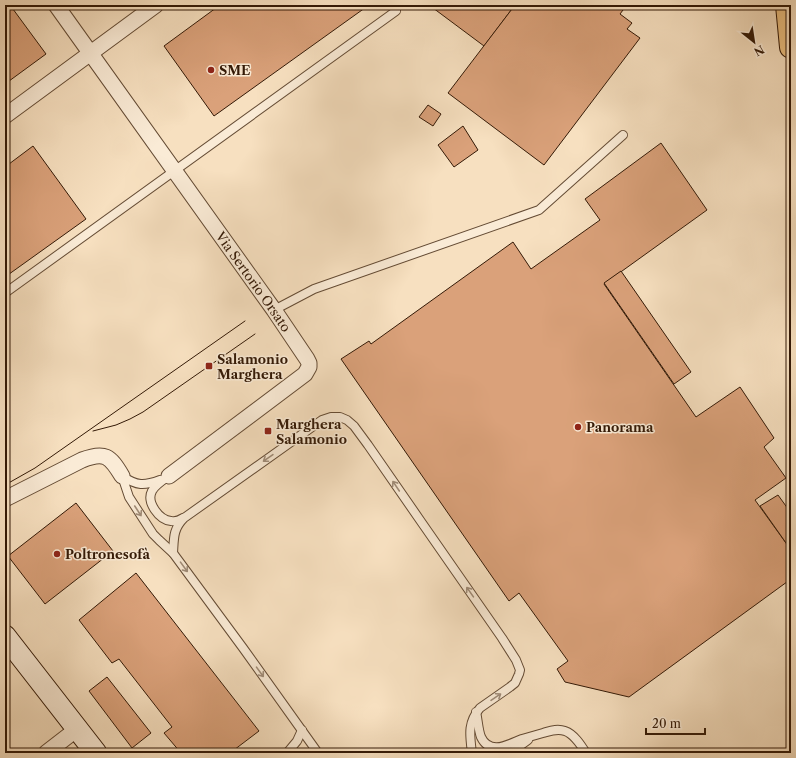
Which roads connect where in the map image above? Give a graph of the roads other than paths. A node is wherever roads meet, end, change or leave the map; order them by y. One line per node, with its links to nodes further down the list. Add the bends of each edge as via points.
1 (56, 5): 6 (street, Via Sertorio Orsato)
2 (156, 5): 6 (street)
3 (787, 5): 5 (main road)
4 (396, 12): 9 (lane)
5 (791, 47)
6 (91, 54): 7 (street); 9 (street, Via Sertorio Orsato)
7 (5, 116)
8 (623, 135): 11 (lane, via 539,210 314,289)
9 (174, 171): 10 (lane); 11 (street, Via Sertorio Orsato)
10 (5, 292)
11 (274, 310): 13 (street, Via Sertorio Orsato, via 307,359 308,371)
12 (122, 476): 13 (lane, via 143,485); 14 (street, via 110,459 105,456 94,456); 16 (lane, one-way to 16, via 129,497 153,534)
13 (169, 476): 15 (lane, via 151,492 153,505 161,517 171,522)
14 (5, 499)
15 (184, 518): 16 (lane, via 176,527); 18 (lane, one-way to 15, via 515,683 520,670 516,660 368,445 347,420 340,417 322,420)
16 (173, 552): 20 (lane, one-way to 20)
17 (5, 636): 19 (street)
18 (476, 712): 21 (lane, via 481,737 492,747 502,747); 26 (lane, via 470,726)
19 (77, 729): 22 (street); 23 (street)
20 (302, 730): 24 (lane); 25 (lane)
21 (535, 735): 27 (lane); 28 (lane, via 555,730 565,731 574,737)
22 (46, 753)
23 (96, 753)
24 (287, 753)
25 (318, 753)
26 (472, 753)
27 (510, 753)
28 (586, 753)

